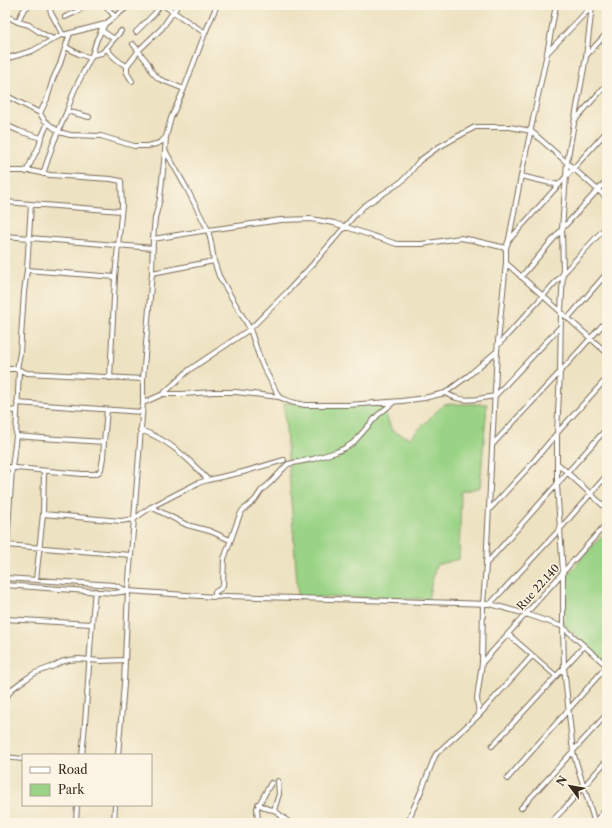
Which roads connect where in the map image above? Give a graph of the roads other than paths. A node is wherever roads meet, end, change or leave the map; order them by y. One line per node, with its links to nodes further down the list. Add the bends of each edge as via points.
1 (31, 5): 16 (street, via 23,10)
2 (49, 5): 24 (street)
3 (85, 5): 14 (street)
4 (105, 5): 15 (street)
5 (130, 5): 15 (street)
6 (160, 5): 20 (street)
7 (163, 5): 12 (street)
8 (178, 5): 12 (street)
9 (217, 5): 22 (street)
10 (556, 5): 31 (street)
11 (593, 6): 31 (street); 33 (street)
12 (174, 12): 22 (street); 30 (street, via 162,28)
13 (5, 14): 16 (street)
14 (65, 17)
15 (115, 17): 17 (street)
16 (18, 22): 25 (street, via 29,25)
17 (105, 24): 18 (street); 21 (street)
18 (101, 30): 26 (street); 32 (street)
19 (121, 31): 26 (street)
20 (136, 32)
21 (70, 33): 24 (street); 28 (street)
22 (205, 33): 38 (street)
23 (607, 33): 33 (street)
24 (63, 35): 25 (street)
25 (53, 39): 34 (street, via 32,50)
26 (114, 39): 29 (street)
27 (133, 44): 30 (street)
28 (66, 47): 32 (street); 41 (street)
29 (106, 48): 32 (street, via 102,53); 35 (street, via 116,60)
30 (138, 51): 35 (street); 38 (street, via 156,77)
31 (547, 53): 46 (street)
32 (92, 57): 40 (street)
33 (586, 57): 43 (street)
34 (5, 59)
35 (127, 66): 36 (street, via 127,73)
36 (132, 81)
37 (607, 84): 43 (street)
38 (184, 89): 49 (street)
39 (5, 94): 41 (street)
40 (67, 110): 42 (street); 48 (street)
41 (40, 113): 44 (street)
42 (89, 117)
43 (574, 120): 52 (street)
44 (48, 123): 48 (street); 50 (street)
45 (8, 126): 50 (street)
46 (531, 131): 52 (street); 57 (street); 67 (street, via 481,126 464,132 419,161 408,176 364,206)
47 (607, 131): 53 (street)
48 (59, 132): 49 (street, via 76,136 102,136 134,146 156,144); 56 (street)
49 (166, 137): 51 (street)
50 (41, 138): 55 (street)
51 (165, 152): 69 (street); 72 (street)
52 (567, 162): 53 (street); 58 (street)
53 (574, 168): 58 (street); 61 (street)
54 (5, 171): 55 (street)
55 (26, 172): 56 (street)
56 (43, 174): 65 (street, via 121,181)
57 (521, 176): 60 (street); 73 (street)
58 (565, 178): 60 (street); 68 (street)
59 (607, 180): 61 (street)
60 (559, 185): 73 (street)
61 (598, 190): 62 (street); 68 (street)
62 (607, 198)
63 (5, 202): 64 (street)
64 (32, 204): 65 (street); 71 (street)
65 (121, 211): 74 (street)
66 (607, 226): 81 (street)
67 (345, 227): 69 (street, via 312,219 281,220); 76 (street, via 397,244 422,244 460,238); 90 (street)
68 (562, 229): 81 (street); 84 (street)
69 (208, 230): 72 (street); 77 (street)
70 (5, 236): 71 (street)
71 (29, 238): 74 (street); 79 (street)
72 (153, 239): 75 (street)
73 (509, 239): 76 (street)
74 (118, 245): 75 (street); 83 (street)
75 (153, 248): 80 (street)
76 (506, 248): 78 (street)
77 (214, 261): 80 (street); 90 (street, via 219,276)
78 (506, 263): 84 (street); 92 (street)
79 (27, 270): 83 (street); 96 (street)
80 (152, 273): 100 (street)
81 (563, 273): 85 (street); 86 (street)
82 (607, 273): 87 (street)
83 (115, 277): 98 (street)
84 (521, 277): 85 (street)
85 (543, 297): 86 (street); 92 (street)
86 (561, 311): 87 (street); 89 (street)
87 (568, 318): 91 (street)
88 (607, 320): 91 (street)
89 (560, 327): 97 (street); 103 (street)
90 (250, 329): 102 (street, via 189,370); 104 (street, via 261,362)
91 (591, 339): 94 (street); 97 (street)
92 (498, 346): 93 (street)
93 (497, 351): 101 (street); 103 (street)
94 (607, 353)
95 (5, 369): 96 (street)
96 (18, 370): 98 (street, via 27,373); 106 (street)
97 (560, 372): 114 (street); 117 (street)
98 (110, 378): 100 (street)
99 (607, 378): 114 (street)
100 (144, 379): 107 (street)
101 (445, 393): 103 (street, via 468,400); 105 (street)
102 (163, 394): 104 (street, via 236,392); 107 (street)
103 (495, 396): 117 (street)
104 (279, 397): 105 (street, via 305,405)
105 (394, 402): 135 (street, via 345,448 288,464 242,511)
106 (17, 403): 109 (street); 110 (street)
107 (143, 403): 111 (street)
108 (5, 410): 110 (street)
109 (107, 410): 111 (street); 116 (street)
110 (17, 411): 115 (street)
111 (142, 412): 113 (street)
112 (607, 428): 123 (street)
113 (140, 430): 125 (street, via 159,437 172,446); 132 (street)
114 (557, 432): 119 (street); 130 (street, via 531,465)
115 (16, 436): 116 (street); 121 (street)
116 (104, 442): 122 (street, via 99,472 88,474)
117 (493, 444): 130 (street)
118 (284, 460): 125 (street)
119 (557, 464): 123 (street); 126 (street)
120 (5, 467): 121 (street)
121 (12, 468): 122 (street); 136 (street)
122 (44, 471): 131 (street)
123 (567, 473): 126 (street); 127 (street)
124 (607, 475): 127 (street)
125 (208, 480): 128 (street, via 194,484)
126 (557, 484): 134 (street); 139 (street)
127 (590, 494): 129 (street); 134 (street)
128 (151, 507): 132 (street); 135 (street, via 187,525)
129 (607, 509)
130 (489, 510): 139 (street)
131 (43, 514): 132 (street, via 121,521); 137 (street)
132 (134, 519): 138 (street)
133 (607, 523): 140 (street, Rue 22.140)
134 (560, 529): 140 (street); 148 (street)
135 (230, 540): 146 (street, via 224,559 223,586 215,591)
136 (6, 545): 137 (street)
137 (39, 548): 138 (street); 142 (street)
138 (131, 555): 145 (street)
139 (486, 565): 147 (street)
140 (563, 572): 149 (street, Rue 22.140); 152 (street)
141 (5, 578): 142 (street)
142 (36, 580): 145 (street, via 114,585)
143 (5, 585): 144 (street)
144 (95, 591): 145 (street); 151 (street)
145 (128, 591): 146 (street); 157 (street)
146 (215, 597): 147 (street)
147 (483, 604): 148 (street); 158 (street)
148 (490, 604): 149 (street)
149 (526, 614): 152 (street); 153 (street, Rue 22.140)
150 (5, 619): 151 (street)
151 (91, 624): 156 (street)
152 (562, 627): 154 (street); 160 (street)
153 (508, 634): 155 (street); 158 (street, Rue 22.140)
154 (584, 646): 159 (street); 160 (street)
155 (532, 656): 161 (street); 165 (street)
156 (89, 660): 157 (street); 162 (street, via 61,662 35,674 12,689); 168 (street)
157 (125, 660): 169 (street)
158 (482, 663): 165 (street, via 477,698)
159 (607, 666): 163 (street)
160 (564, 667): 161 (street); 163 (street)
161 (556, 676): 166 (street)
162 (5, 700)
163 (568, 710): 167 (street); 173 (street)
164 (607, 714): 167 (street)
165 (479, 715): 189 (street, via 435,756)
166 (492, 746)
167 (573, 752): 176 (street); 180 (street)
168 (82, 754)
169 (118, 754)
170 (5, 757): 171 (street)
171 (22, 759)
172 (607, 760): 176 (street)
173 (507, 779)
174 (278, 781): 182 (street, via 279,794)
175 (271, 783): 177 (street)
176 (583, 787): 190 (street); 191 (street)
177 (258, 804): 182 (street); 186 (street)
178 (77, 806): 184 (street)
179 (115, 806): 185 (street)
180 (521, 808)
181 (607, 808): 191 (street)
182 (274, 810): 183 (street)
183 (283, 817): 187 (street); 188 (street)
184 (76, 823)
185 (114, 823)
186 (258, 823)
187 (279, 823)
188 (290, 823)
189 (407, 823)
190 (550, 823)
191 (595, 823)

